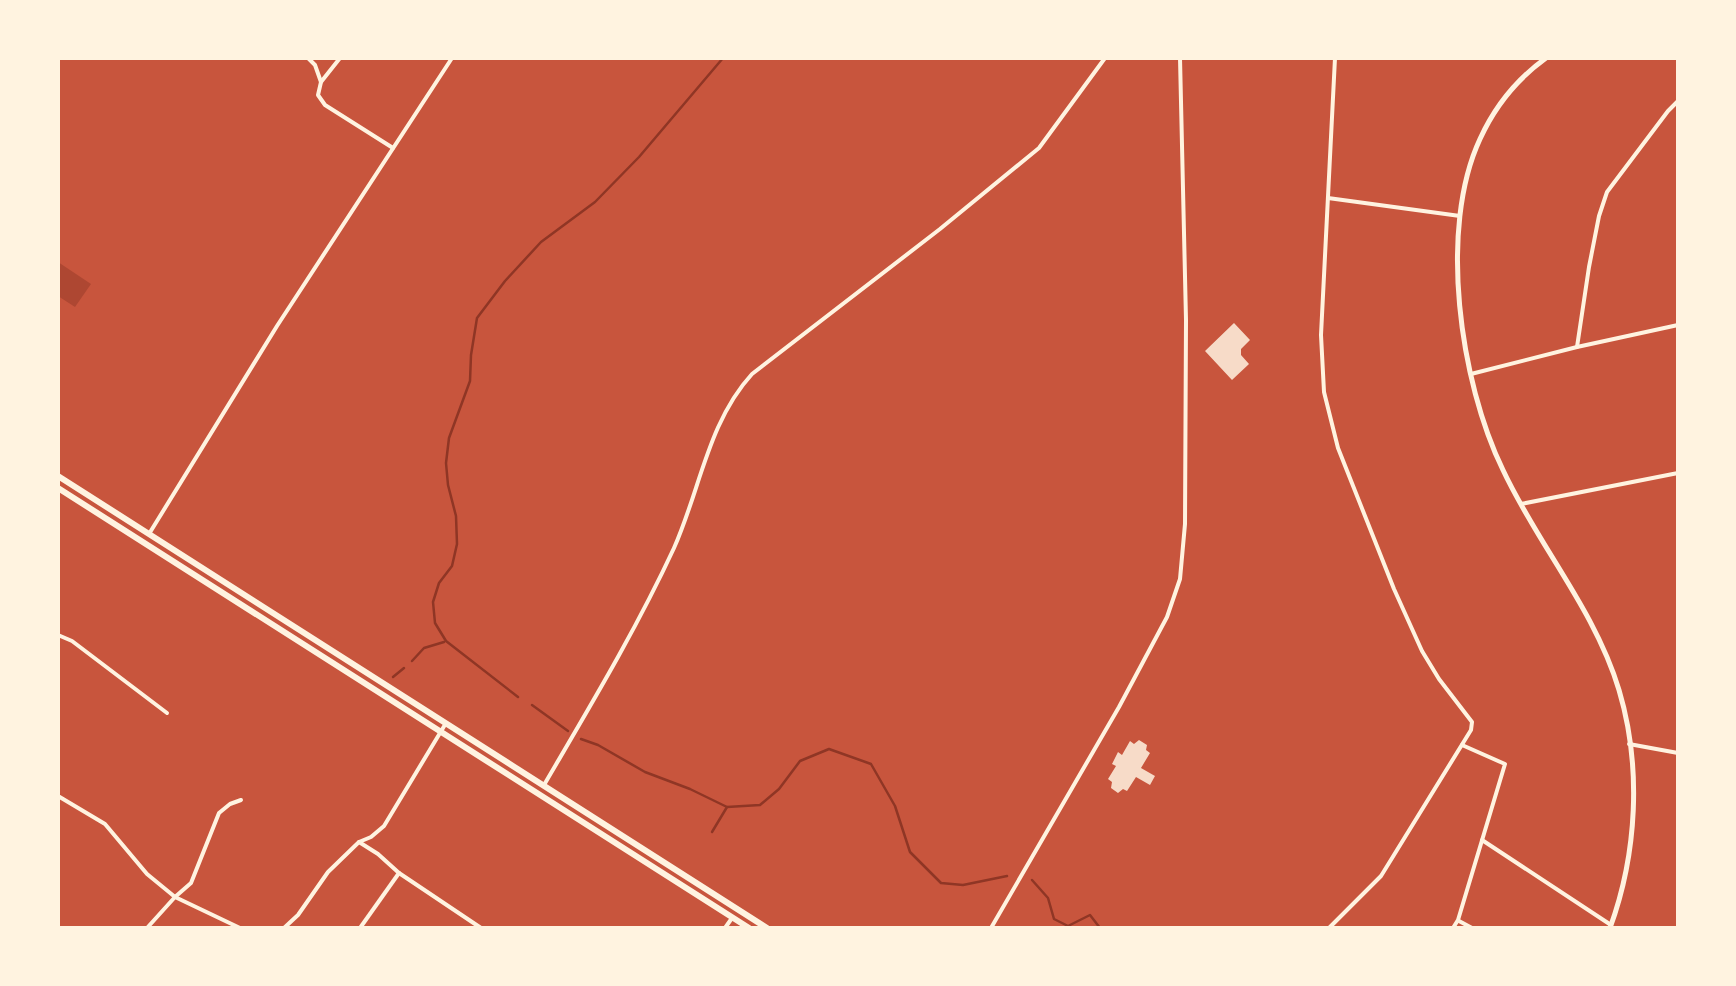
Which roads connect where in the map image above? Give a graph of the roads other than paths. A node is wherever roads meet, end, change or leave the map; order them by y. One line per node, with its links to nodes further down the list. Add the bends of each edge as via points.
1 (308, 58): 8 (street)
2 (340, 58): 8 (street)
3 (452, 58): 10 (street)
4 (1105, 58): 30 (street, via 1039,148 735,392 660,577)
5 (1180, 58): 48 (street, via 1186,336 1180,579 1168,617)
6 (1335, 58): 11 (street)
7 (1546, 58): 12 (main road, via 1505,97 1485,128)
8 (321, 82): 10 (street, via 318,95 325,106)
9 (1678, 101): 14 (street, via 1607,192)
10 (393, 148): 20 (street)
11 (1328, 198): 12 (street); 28 (street, via 1324,392 1338,448 1394,589 1438,680 1472,722)
12 (1460, 216): 15 (main road, via 1461,310)
13 (1678, 325): 14 (street)
14 (1578, 346): 15 (street)
15 (1471, 374): 19 (main road, via 1495,453)
16 (1678, 473): 19 (street)
17 (58, 476): 20 (main road)
18 (58, 488): 22 (main road)
19 (1520, 504): 27 (main road, via 1610,662)
20 (148, 534): 21 (main road)
21 (214, 576): 22 (main road); 25 (main road)
22 (208, 584): 26 (main road)
23 (58, 634): 24 (street)
24 (167, 713)
25 (446, 723): 26 (street); 30 (main road)
26 (440, 732): 34 (street, via 384,826); 37 (main road)
27 (1629, 744): 29 (street); 39 (main road, via 1631,843)
28 (1460, 745): 33 (street, via 1505,764); 49 (street, via 1381,876)
29 (1678, 752)
30 (544, 785): 47 (main road)
31 (58, 796): 36 (street, via 105,824)
32 (241, 800): 36 (street, via 219,813 191,883)
33 (1482, 840): 38 (street); 39 (street)
34 (359, 842): 35 (street); 42 (street)
35 (399, 873): 43 (street); 44 (street)
36 (175, 897): 40 (street); 41 (street)
37 (732, 918): 45 (street); 46 (main road)
38 (1458, 920): 50 (street); 51 (street)
39 (1611, 927)
40 (147, 928)
41 (240, 928)
42 (284, 928)
43 (360, 928)
44 (481, 928)
45 (726, 928)
46 (750, 928)
47 (767, 928)
48 (992, 928)
49 (1329, 928)
50 (1453, 928)
51 (1472, 928)

